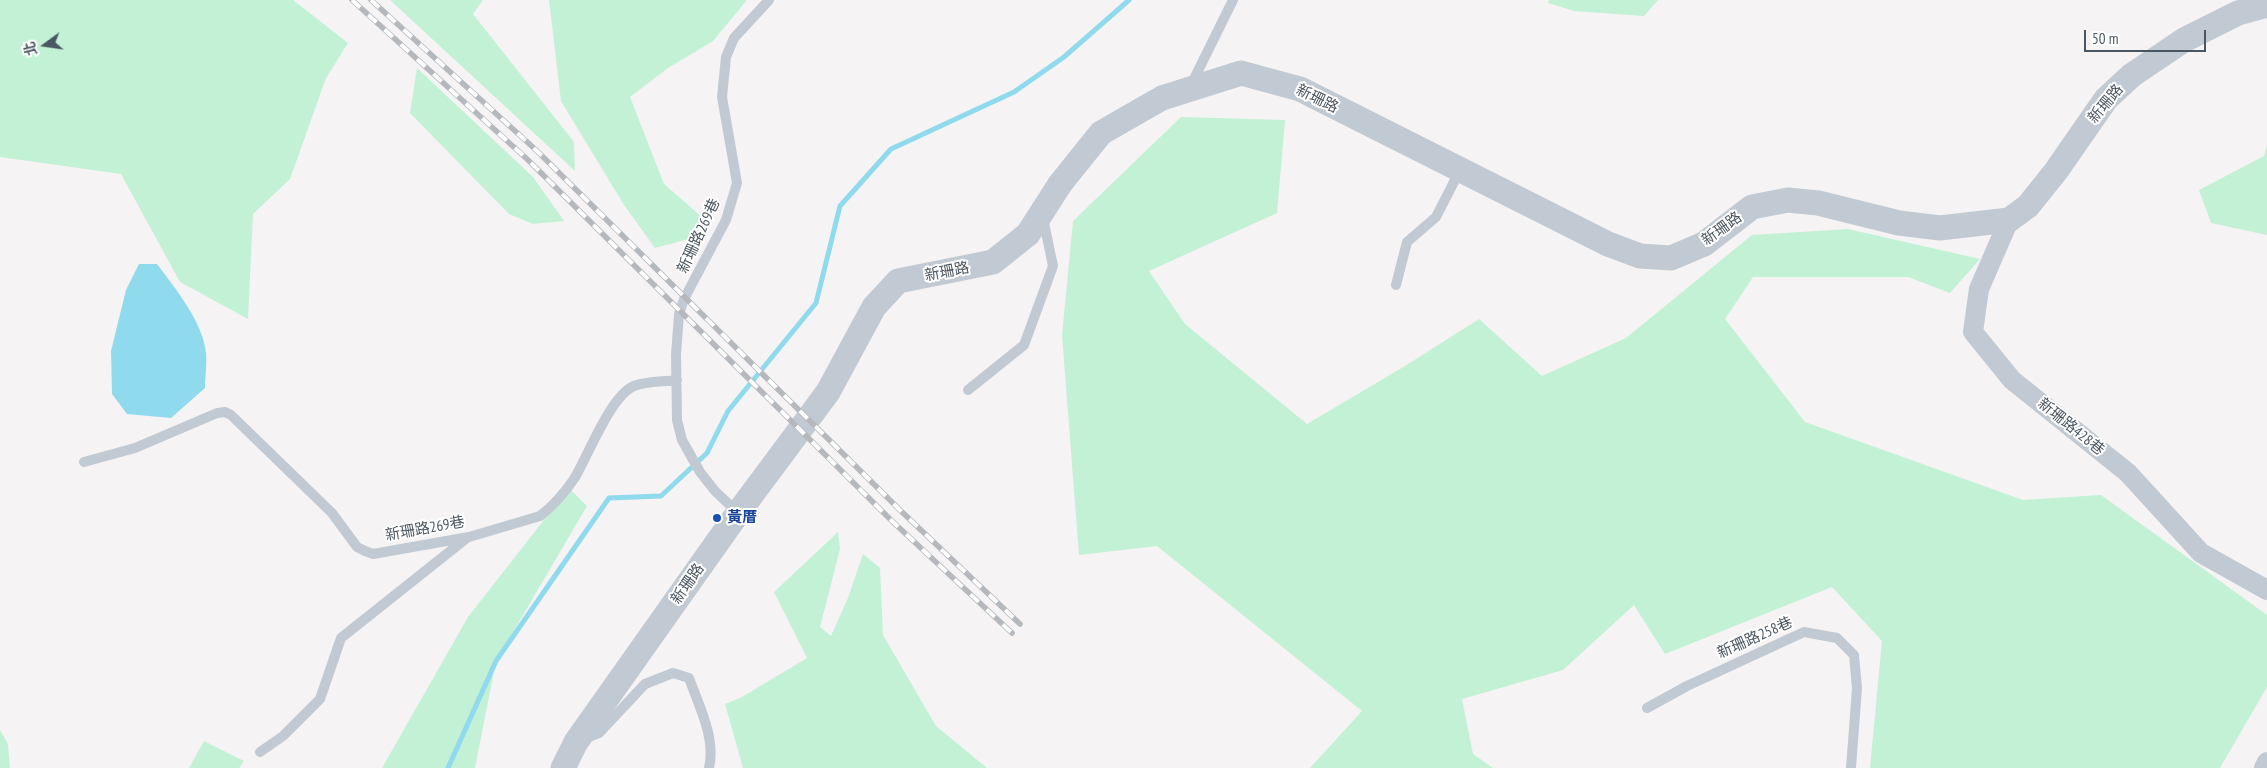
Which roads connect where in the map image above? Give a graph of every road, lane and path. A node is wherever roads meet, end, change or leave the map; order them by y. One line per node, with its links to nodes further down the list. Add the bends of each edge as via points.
1 (769, 0): 9 (lane, 新珊路269巷, via 734,38 726,57 722,97 737,183 726,220 684,299 679,322)
2 (1233, 0): 4 (lane)
3 (2267, 5): 7 (street, 新珊路, via 2238,13 2184,40 2132,75 2106,99 2028,206)
4 (1188, 90): 5 (street, 新珊路, via 1241,73 1300,89); 6 (street, 新珊路, via 1162,98 1101,133)
5 (1460, 170): 7 (street, 新珊路, via 1608,244 1640,256 1671,258 1704,244 1752,207 1788,200 1818,203 1899,223 1940,228); 8 (lane, via 1436,217 1407,242)
6 (1042, 212): 10 (lane, via 1053,266 1024,346); 12 (street, 新珊路, via 1028,234 993,262 898,281 874,307 828,392)
7 (2009, 220): 14 (street, 新珊路428巷, via 1978,289 1973,332 2012,380 2128,473 2200,553)
8 (1396, 286)
9 (677, 380): 12 (lane, 新珊路269巷, via 682,440 700,472); 13 (lane, 新珊路269巷, via 635,385 622,393 573,480 540,516)
10 (968, 390)
11 (84, 462): 13 (lane, 新珊路269巷, via 135,448 225,412 332,512 357,547 373,554)
12 (738, 513): 16 (street, 新珊路)
13 (469, 537): 17 (lane, via 341,638 320,699 283,736)
14 (2267, 590)
15 (1647, 708): 21 (lane, 新珊路258巷, via 1804,632 1837,638 1854,655 1858,688)
16 (576, 742): 19 (street, 新珊路); 20 (lane, via 599,733 645,684 673,673 689,678 707,726)
17 (260, 752)
18 (2267, 762): 22 (street)
19 (563, 768)
20 (709, 768)
21 (1851, 768)
22 (2264, 768)

